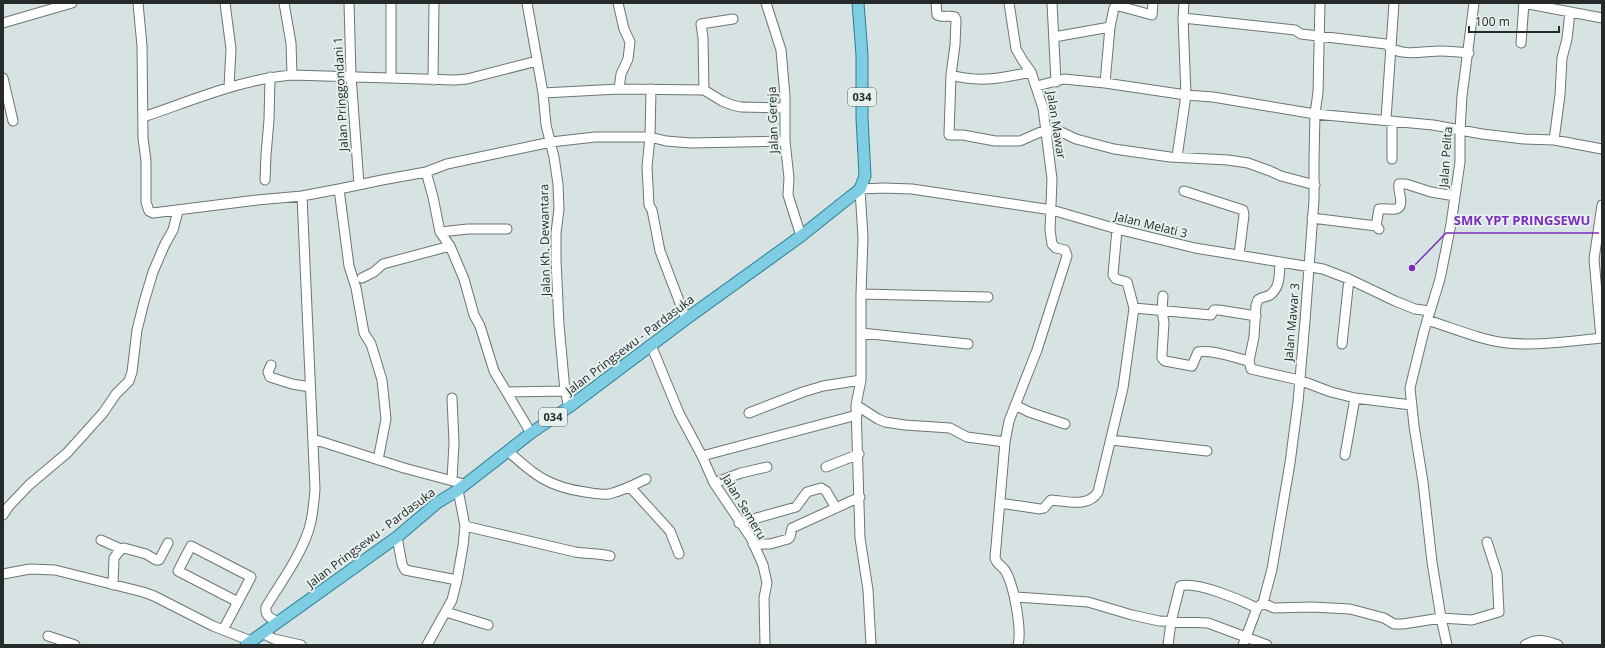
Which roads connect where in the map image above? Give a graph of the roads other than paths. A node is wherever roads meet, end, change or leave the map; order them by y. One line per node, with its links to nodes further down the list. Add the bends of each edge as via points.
1 (72, 3): 26 (street)
2 (138, 3): 53 (street, via 142,46)
3 (225, 3): 45 (street, via 232,49)
4 (284, 3): 35 (street, via 291,42)
5 (348, 3): 37 (street, Jalan Pringgondani 1)
6 (391, 3): 40 (street)
7 (434, 3): 41 (street)
8 (527, 3): 33 (street, Jalan Kh. Dewantara)
9 (618, 3): 46 (street, via 630,42)
10 (766, 3): 51 (street, Jalan Gereja, via 781,50)
11 (858, 3): 70 (main road, 034, via 865,176)
12 (936, 3): 36 (street, via 937,15 953,16 956,20)
13 (1010, 3): 34 (street, Jalan Mawar, via 1016,48)
14 (1052, 3): 29 (street)
15 (1153, 3): 27 (street, via 1152,15 1119,6 1114,8)
16 (1184, 3): 23 (street)
17 (1320, 3): 28 (street, Jalan Mawar 3)
18 (1394, 3): 31 (street)
19 (1474, 3): 32 (street, Jalan Pelita)
20 (1523, 3): 21 (street); 30 (street)
21 (1556, 6): 22 (street)
22 (1570, 12): 24 (street); 59 (street, via 1562,58)
23 (1183, 18): 28 (street, via 1293,29 1300,34); 50 (street)
24 (1602, 18)
25 (733, 19): 48 (street, via 700,24 703,38)
26 (3, 23)
27 (1110, 27): 29 (street); 43 (street)
28 (1319, 36): 31 (street, via 1386,44); 52 (street, Jalan Mawar 3)
29 (1054, 37): 42 (street)
30 (1521, 43)
31 (1391, 49): 32 (street, via 1405,52); 54 (street)
32 (1469, 53): 57 (street, Jalan Pelita)
33 (537, 62): 41 (street, via 467,80); 49 (street, Jalan Kh. Dewantara)
34 (1031, 72): 36 (street, via 984,80); 44 (street, Jalan Mawar)
35 (292, 75): 37 (street); 38 (street)
36 (951, 75): 56 (street, via 949,135 995,141 1020,141)
37 (351, 76): 40 (street); 67 (street, Jalan Pringgondani 1)
38 (270, 77): 45 (street); 66 (street)
39 (3, 78): 55 (street)
40 (391, 78): 41 (street)
41 (433, 80)
42 (1056, 82): 43 (street, via 1064,80); 44 (street)
43 (1105, 83): 50 (street)
44 (1037, 86): 56 (street, Jalan Mawar)
45 (230, 87): 53 (street)
46 (619, 89): 47 (street); 49 (street)
47 (651, 89): 48 (street); 58 (street)
48 (704, 90): 51 (street, via 732,105)
49 (543, 93): 61 (street, Jalan Kh. Dewantara, via 546,125)
50 (1186, 95): 52 (street); 63 (street)
51 (784, 108): 60 (street, Jalan Gereja)
52 (1315, 114): 54 (street); 68 (street, Jalan Mawar 3)
53 (143, 117): 76 (street, via 146,202 149,211)
54 (1389, 120): 57 (street); 64 (street)
55 (13, 121)
56 (1045, 130): 63 (street, via 1059,131 1100,146); 75 (street, Jalan Mawar, via 1052,179)
57 (1460, 130): 59 (street, via 1524,139); 73 (street, Jalan Pelita, via 1460,162)
58 (650, 137): 60 (street, via 691,143); 61 (street, via 595,137); 95 (street, via 647,167 649,205 660,251)
59 (1554, 140): 62 (street)
60 (785, 141): 81 (street, Jalan Gereja, via 788,195)
61 (551, 142): 65 (street, via 447,164); 106 (street, Jalan Kh. Dewantara, via 559,197 556,260 560,349)
62 (1602, 149)
63 (1177, 157): 68 (street, via 1248,163)
64 (1392, 159)
65 (426, 172): 67 (street); 80 (street)
66 (265, 180)
67 (359, 184): 69 (street)
68 (1314, 185): 77 (street, Jalan Mawar 3)
69 (339, 189): 72 (street); 126 (street, via 350,266 364,333 371,344 382,380 386,419)
70 (860, 189): 75 (street, Jalan Melati 3, via 912,189); 81 (main road, Jalan Pringsewu - Pardasuka / 034); 88 (street, via 863,238)
71 (1184, 191): 83 (street, via 1243,210)
72 (302, 196): 76 (street); 105 (street)
73 (1455, 196): 77 (street, via 1399,184 1401,204 1395,209 1379,209 1378,227); 93 (street, Jalan Pelita, via 1441,272)
74 (1602, 205): 97 (street, via 1594,259)
75 (1052, 210): 79 (street, Jalan Melati 3); 111 (street, Jalan Mawar, via 1052,244 1065,250 1067,256 1037,350)
76 (178, 211): 137 (street, via 173,230 153,272 142,309 129,381 67,454 29,485)
77 (1312, 218): 85 (street, Jalan Mawar 3)
78 (507, 229): 80 (street)
79 (1117, 229): 83 (street, Jalan Melati 3, via 1195,248); 91 (street, via 1113,275 1116,279 1128,282)
80 (440, 232): 82 (street)
81 (801, 236): 95 (main road, Jalan Pringsewu - Pardasuka / 034)
82 (450, 246): 86 (street, via 383,264); 107 (street, via 464,279 494,371)
83 (1239, 255): 84 (street, Jalan Melati 3)
84 (1280, 262): 85 (street, Jalan Melati 3); 94 (street, via 1279,283 1269,295 1258,300)
85 (1309, 267): 87 (street, Jalan Melati 3, via 1323,269); 104 (street, Jalan Mawar 3)
86 (362, 278)
87 (1349, 279): 93 (street, Jalan Melati 3); 99 (street)
88 (861, 294): 90 (street); 96 (street)
89 (1163, 296): 92 (street)
90 (988, 297)
91 (1134, 308): 92 (street); 119 (street, via 1123,388)
92 (1162, 311): 94 (street, via 1211,315 1214,310); 101 (street, via 1162,358 1165,361 1192,366 1198,352 1202,351)
93 (1429, 315): 97 (street, Jalan Melati 3, via 1485,338 1508,343 1545,344); 112 (street, Jalan Pelita, via 1412,375)
94 (1256, 316): 101 (street)
95 (686, 319): 100 (main road, Jalan Pringsewu - Pardasuka / 034)
96 (861, 333): 98 (street); 103 (street)
97 (1602, 338)
98 (968, 344)
99 (1342, 344)
100 (651, 345): 113 (main road, Jalan Pringsewu - Pardasuka / 034); 125 (street, Jalan Semeru, via 679,413)
101 (1249, 361): 104 (street, via 1251,369)
102 (271, 364): 105 (street, via 268,372 270,377)
103 (861, 380): 110 (street); 114 (street, via 816,388)
104 (1299, 380): 109 (street); 153 (street, Jalan Mawar 3, via 1288,477 1272,569)
105 (310, 387): 118 (street)
106 (565, 391): 107 (street); 113 (street, Jalan Kh. Dewantara)
107 (508, 392): 117 (street)
108 (452, 398): 130 (street)
109 (1355, 398): 112 (street); 124 (street)
110 (856, 405): 115 (street); 120 (street, via 886,422 950,428 967,437)
111 (1015, 405): 116 (street); 120 (street, via 1009,421)
112 (1411, 405): 155 (street, Jalan Pelita)
113 (569, 407): 117 (main road, Jalan Pringsewu - Pardasuka / 034)
114 (749, 413)
115 (857, 415): 123 (street); 125 (street)
116 (1065, 424)
117 (530, 434): 121 (main road, Jalan Pringsewu - Pardasuka / 034)
118 (313, 439): 126 (street); 156 (street, via 315,489 309,529 266,607 268,616)
119 (1111, 440): 122 (street); 135 (street, via 1095,498 1083,502 1051,500 1044,508 1037,509)
120 (1006, 442): 135 (street)
121 (508, 451): 132 (main road, Jalan Pringsewu - Pardasuka / 034); 133 (street, via 548,483 571,490 608,494)
122 (1207, 451)
123 (859, 454): 128 (street); 134 (street)
124 (1345, 455)
125 (702, 456): 131 (street, Jalan Semeru)
126 (378, 460): 130 (street)
127 (767, 467): 131 (street)
128 (826, 467)
129 (646, 479): 133 (street)
130 (452, 480): 132 (street)
131 (714, 483): 138 (street, Jalan Semeru)
132 (461, 487): 139 (street); 140 (main road, Jalan Pringsewu - Pardasuka / 034)
133 (630, 487): 146 (street, via 670,531)
134 (860, 497): 136 (street); 168 (street, via 860,538 868,590)
135 (1000, 503): 151 (street, via 995,558 996,564 1005,569)
136 (836, 508): 138 (street, via 826,491 821,488 807,492 796,507); 144 (street, via 792,528 788,539 770,544)
137 (3, 515)
138 (739, 523): 144 (street, Jalan Semeru)
139 (465, 526): 147 (street, via 575,552); 149 (street)
140 (397, 537): 149 (street, via 405,570); 156 (main road, Jalan Pringsewu - Pardasuka / 034)
141 (101, 540): 145 (street)
142 (1487, 542): 155 (street, via 1497,573 1499,612 1472,620)
143 (168, 543): 145 (street, via 159,560 132,549)
144 (753, 544): 167 (street, Jalan Semeru, via 763,565 767,583 764,598)
145 (121, 549): 150 (street, via 114,558)
146 (679, 554)
147 (610, 556)
148 (3, 574): 150 (street, via 40,568)
149 (457, 580): 154 (street)
150 (113, 585): 159 (street, via 154,596)
151 (1015, 597): 157 (street, via 1088,602 1132,615); 169 (street)
152 (238, 602): 152 (street, via 251,577 191,546 178,571); 159 (street)
153 (1260, 605): 155 (street, via 1274,608 1312,606 1350,609 1397,624); 157 (street, via 1205,588 1184,585 1179,588); 162 (street, Jalan Mawar 3)
154 (446, 612): 158 (street); 166 (street)
155 (1441, 618): 172 (street, Jalan Pelita)
156 (278, 622): 160 (main road, Jalan Pringsewu - Pardasuka / 034)
157 (1171, 622): 162 (street, via 1208,623); 170 (street)
158 (488, 625)
159 (223, 630): 163 (street)
160 (262, 633): 163 (main road, Jalan Pringsewu - Pardasuka / 034); 165 (street, via 274,639)
161 (48, 636): 164 (street)
162 (1244, 641): 171 (street)
163 (248, 643)
164 (75, 645)
165 (301, 645)
166 (427, 645)
167 (765, 645)
168 (871, 645)
169 (1018, 645)
170 (1168, 645)
171 (1268, 645)
172 (1447, 645)
173 (1525, 645): 174 (street, via 1537,640)
174 (1558, 645)

